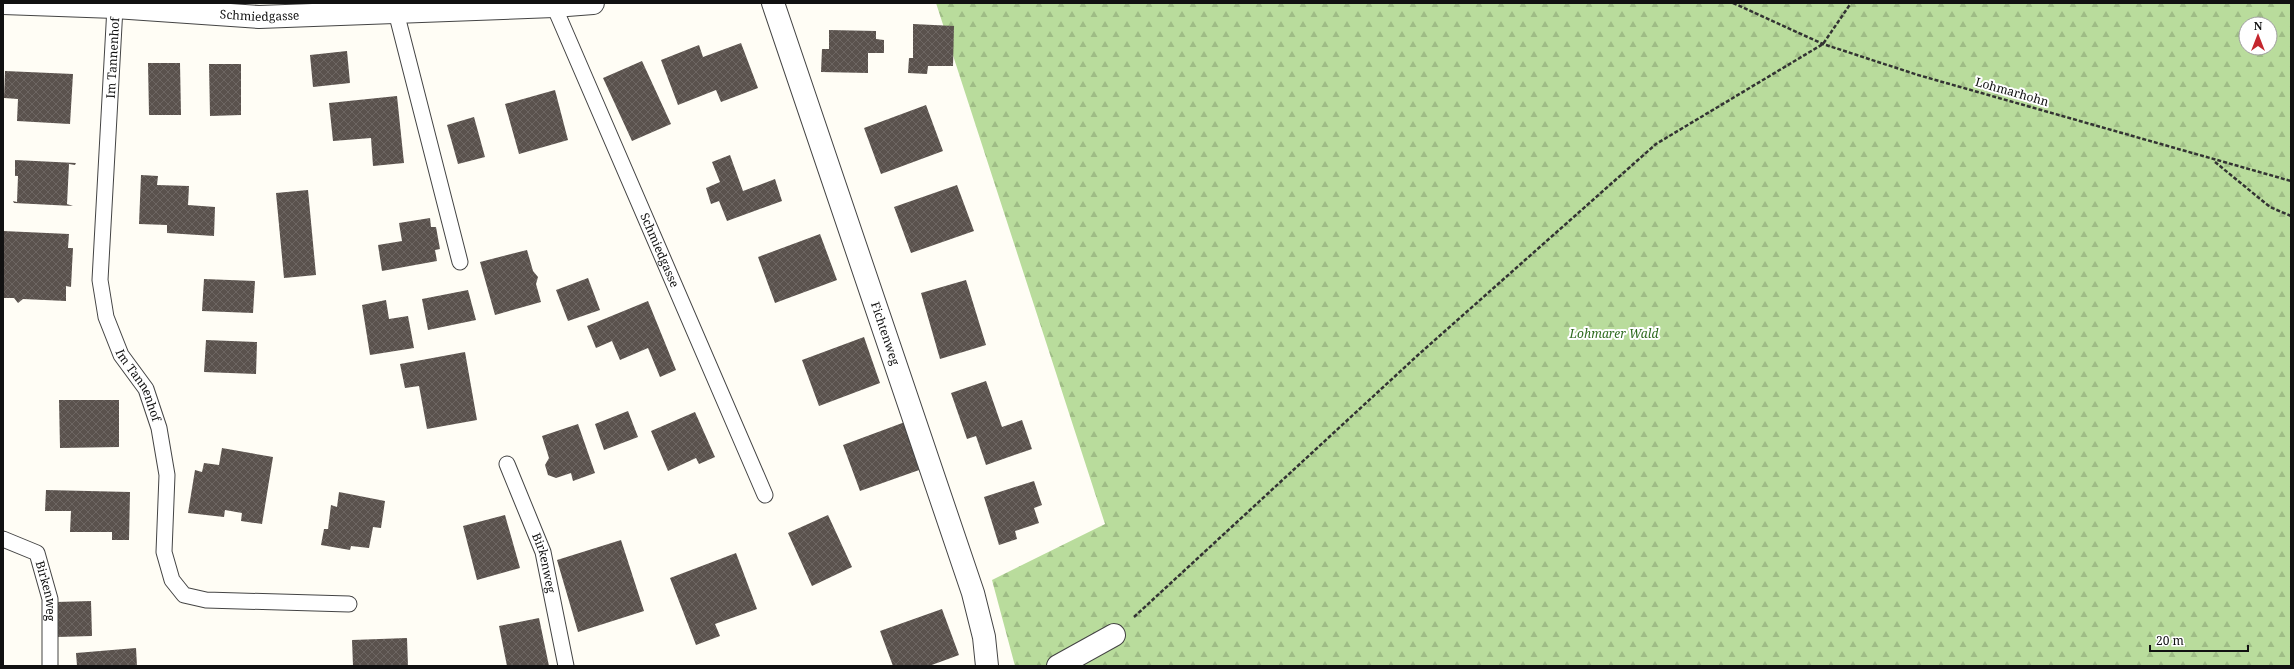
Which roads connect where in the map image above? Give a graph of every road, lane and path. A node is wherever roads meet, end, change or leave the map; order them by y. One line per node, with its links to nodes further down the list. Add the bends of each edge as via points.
1 (3, 3): 7 (street, Schmiedgasse)
2 (593, 3): 6 (street, Schmiedgasse)
3 (773, 3): 21 (street, Fichtenweg, via 973,593 984,637)
4 (1734, 3): 9 (path, Lohmarhohn)
5 (1851, 3): 9 (path)
6 (554, 6): 8 (street, Schmiedgasse); 15 (lane, Schmiedgasse)
7 (115, 7): 8 (street, Schmiedgasse, via 259,17); 17 (lane, Im Tannenhof, via 100,280 106,317 121,355 146,389 159,428 167,475 164,552 172,580 184,595 206,600)
8 (396, 12): 13 (lane)
9 (1823, 44): 10 (path, Lohmarhohn, via 1918,75); 18 (path, via 1656,144 1418,355)
10 (2213, 160): 11 (path, Lohmarhohn); 12 (path, via 2270,207)
11 (2291, 181)
12 (2291, 216)
13 (460, 262)
14 (507, 464): 20 (lane, Birkenweg, via 543,552)
15 (765, 495)
16 (3, 540): 19 (lane, Birkenweg, via 37,553 50,599)
17 (349, 604)
18 (1114, 635): 22 (street)
19 (50, 666)
20 (566, 666)
21 (987, 666)
22 (1058, 666)

